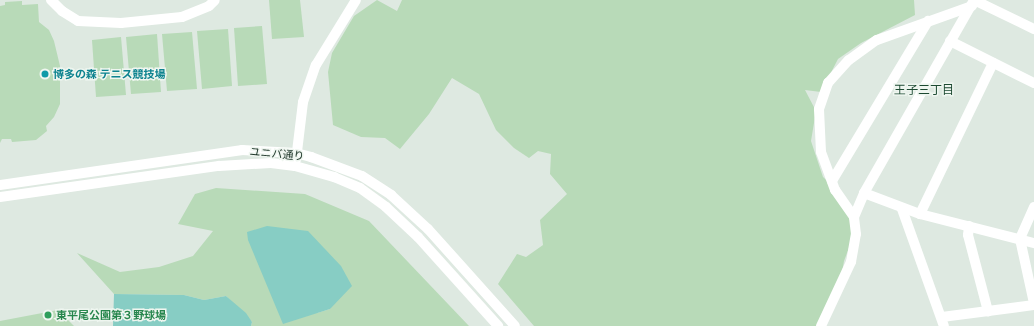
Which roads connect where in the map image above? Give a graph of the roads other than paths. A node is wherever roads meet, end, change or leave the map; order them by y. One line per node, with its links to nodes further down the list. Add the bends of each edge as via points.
1 (51, 0): 2 (street, via 78,21 121,23 182,17 209,6)
2 (216, 0)
3 (356, 0): 10 (street, via 316,65 304,102)
4 (973, 2): 5 (street); 6 (street); 7 (street)
5 (928, 21): 12 (street); 12 (street, via 877,40 849,60 828,83 819,109 819,132 821,152)
6 (1034, 29)
7 (950, 41): 8 (street); 14 (street)
8 (993, 63): 9 (street); 18 (street)
9 (1034, 83)
10 (296, 153): 11 (street); 13 (street, ユニバ通り, via 242,150); 27 (street, ユニバ通り, via 362,176 391,195 428,229)
11 (295, 166): 15 (street, ユニバ通り, via 271,163 219,166); 26 (street, ユニバ通り, via 360,188 386,207 418,237)
12 (832, 181): 19 (street)
13 (0, 185)
14 (864, 193): 17 (street); 19 (street)
15 (0, 197)
16 (1034, 207): 21 (street)
17 (902, 209): 18 (street); 25 (street)
18 (920, 214): 20 (street)
19 (854, 217): 28 (street, via 856,234 851,262)
20 (969, 226): 21 (street); 24 (street, via 968,234)
21 (1020, 239): 22 (street); 23 (street)
22 (1034, 243)
23 (1034, 304): 24 (street)
24 (988, 311): 25 (street)
25 (943, 322)
26 (498, 326)
27 (515, 326)
28 (821, 326)

